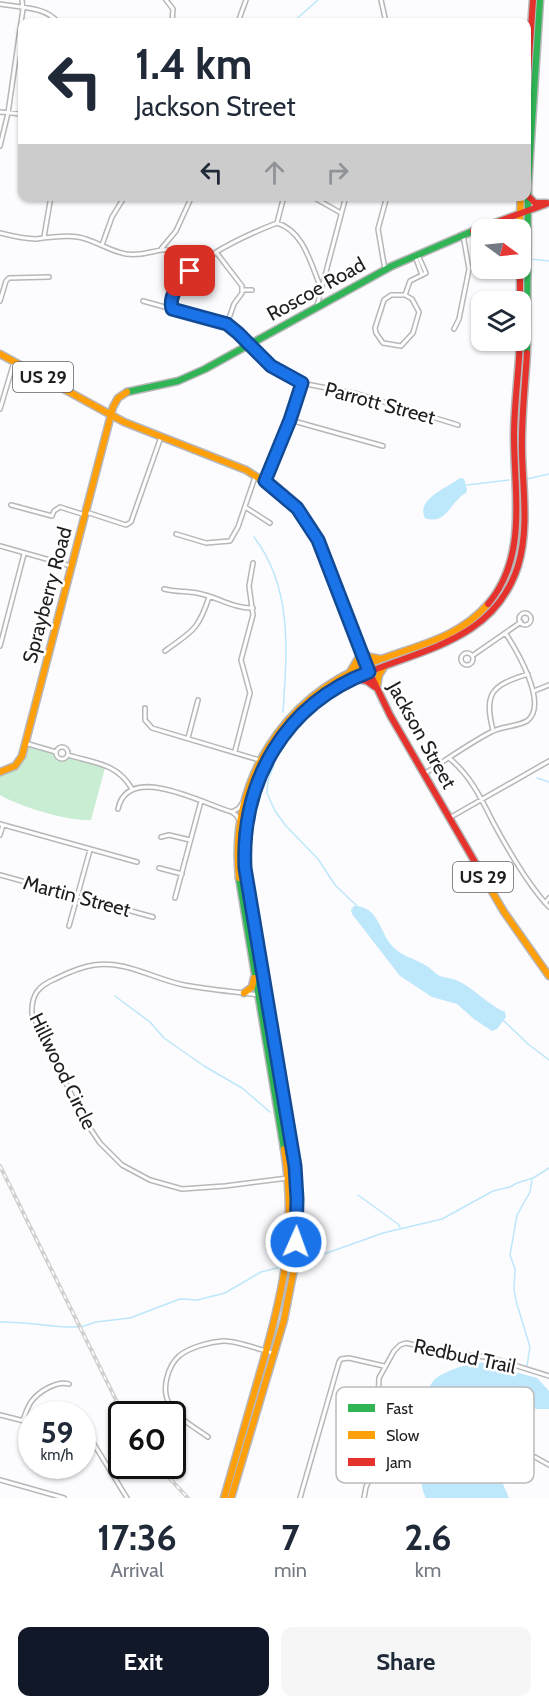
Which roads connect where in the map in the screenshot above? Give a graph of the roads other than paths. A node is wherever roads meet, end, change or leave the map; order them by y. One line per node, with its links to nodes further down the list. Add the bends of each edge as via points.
1 (22, 0): 8 (street)
2 (166, 0): 11 (street, via 173,9)
3 (246, 0): 12 (street)
4 (381, 0): 13 (street)
5 (533, 0): 14 (main road)
6 (540, 0): 16 (main road)
7 (0, 4): 8 (street)
8 (23, 9): 9 (street); 10 (street, via 46,12)
9 (22, 18)
10 (53, 18)
11 (172, 18)
12 (239, 18)
13 (385, 18)
14 (531, 29)
15 (18, 44): 18 (street)
16 (531, 110)
17 (0, 111): 18 (street)
18 (8, 113): 19 (street); 20 (street)
19 (18, 114)
20 (0, 146)
21 (531, 200): 30 (main road)
22 (50, 201): 39 (street)
23 (122, 201): 40 (street)
24 (190, 201): 41 (street, via 176,231)
25 (283, 201): 35 (street)
26 (319, 201): 31 (street)
27 (345, 201): 31 (street)
28 (386, 201): 45 (street, via 378,229)
29 (524, 201): 32 (main road)
30 (548, 203): 32 (main road, Roscoe Road)
31 (341, 213): 47 (street)
32 (523, 213): 33 (main road, Roscoe Road); 34 (main road); 89 (main road, via 527,343 522,435 525,530 518,566 500,602 472,630 458,640)
33 (508, 219)
34 (522, 219)
35 (277, 223): 42 (street); 47 (street, via 299,237)
36 (0, 232): 39 (street, via 21,238)
37 (471, 232): 38 (main road, Roscoe Road)
38 (463, 235): 43 (main road, Roscoe Road); 56 (street, via 469,269)
39 (44, 237): 40 (street, via 79,237)
40 (102, 245): 41 (street, via 128,254)
41 (161, 249): 44 (street, via 177,252)
42 (216, 252): 44 (street); 48 (street)
43 (417, 256): 45 (main road, Roscoe Road); 50 (street, via 424,274 410,281)
44 (195, 265): 54 (street, via 178,284 170,302)
45 (385, 270): 53 (main road, Roscoe Road)
46 (49, 277): 51 (street, via 9,278)
47 (321, 288): 53 (street)
48 (243, 290): 49 (street); 55 (street)
49 (252, 290)
50 (405, 295): 50 (street, via 419,312 413,333 401,346 383,343 375,328 384,300 391,295)
51 (0, 301)
52 (143, 301): 54 (street)
53 (316, 306): 57 (main road, Roscoe Road)
54 (172, 309): 55 (street)
55 (227, 324): 57 (street, Parrott Street)
56 (454, 329)
57 (248, 345): 61 (street, Parrott Street, via 271,366); 63 (main road, Roscoe Road, via 188,378 123,394)
58 (519, 351): 88 (main road, via 514,435 517,534 506,577 489,603 467,624)
59 (0, 354): 60 (main road, Jackson Street / US 29)
60 (14, 362): 62 (street); 63 (main road, Jackson Street / US 29)
61 (302, 383): 64 (street); 65 (street, Parrott Street, via 358,394)
62 (0, 409)
63 (111, 415): 66 (main road, Jackson Street / US 29); 72 (main road, Sprayberry Road)
64 (290, 420): 67 (street); 69 (street)
65 (458, 425)
66 (161, 437): 68 (main road, Jackson Street / US 29); 72 (street, via 131,522 126,525)
67 (383, 446)
68 (255, 475): 69 (main road, Jackson Street / US 29); 71 (street)
69 (265, 481): 86 (main road, Jackson Street / US 29, via 294,505 310,525)
70 (11, 505): 72 (street, via 52,516 60,507)
71 (245, 507): 73 (street); 74 (street, via 231,541 206,543)
72 (86, 514): 78 (main road, Sprayberry Road)
73 (270, 523)
74 (176, 534)
75 (0, 546): 76 (street)
76 (24, 554): 78 (street); 84 (street)
77 (253, 562): 81 (street, via 249,586)
78 (71, 566): 100 (main road, Sprayberry Road)
79 (164, 589): 80 (street)
80 (209, 597): 81 (street); 85 (street, via 197,627)
81 (253, 608): 101 (street, via 241,660 250,693)
82 (521, 622): 82 (street, via 529,624 531,617 522,613); 83 (street)
83 (506, 634): 87 (street); 91 (street)
84 (0, 646)
85 (165, 651)
86 (362, 652): 88 (main road); 90 (main road, Jackson Street / US 29); 92 (main road)
87 (472, 656)
88 (383, 659): 90 (main road)
89 (385, 667): 90 (main road); 94 (main road)
90 (368, 669): 92 (main road); 94 (main road, Jackson Street / US 29)
91 (528, 674): 95 (street); 98 (street, via 500,685 491,696 489,708)
92 (351, 676): 94 (main road); 105 (main road, via 304,712)
93 (549, 685): 95 (street)
94 (377, 688): 108 (main road, Jackson Street / US 29)
95 (534, 691): 98 (street, via 537,703 533,716)
96 (198, 700): 99 (street)
97 (145, 708): 99 (street, via 145,720 150,727)
98 (494, 730): 104 (street)
99 (188, 738): 101 (street)
100 (25, 743): 102 (street); 107 (main road, Sprayberry Road, via 17,765)
101 (235, 751): 105 (street)
102 (56, 752): 103 (street, via 61,759); 103 (street, via 64,747)
103 (68, 755): 109 (street, via 116,770)
104 (449, 758): 108 (street); 110 (street, via 470,779)
105 (263, 760): 111 (main road); 136 (main road, via 251,802 245,868)
106 (549, 761): 110 (street)
107 (0, 772)
108 (424, 774): 115 (main road, Jackson Street / US 29)
109 (132, 789): 112 (street, via 166,789); 113 (street, via 122,797)
110 (482, 799): 115 (street); 129 (street)
111 (244, 800): 114 (street); 116 (main road)
112 (201, 801): 114 (street); 120 (street)
113 (118, 809)
114 (232, 812): 116 (street)
115 (449, 818): 134 (main road, Jackson Street / US 29, via 504,912)
116 (240, 822): 133 (main road, via 238,866)
117 (2, 825): 118 (street); 121 (street)
118 (0, 835)
119 (160, 837): 120 (street)
120 (190, 840): 124 (street)
121 (90, 850): 122 (street); 126 (street)
122 (137, 862)
123 (159, 868): 124 (street)
124 (182, 874): 127 (street)
125 (1, 875): 126 (street, Martin Street)
126 (77, 896): 131 (street, Martin Street); 132 (street)
127 (175, 898)
128 (549, 898): 129 (street)
129 (545, 903): 130 (street)
130 (549, 907)
131 (153, 917)
132 (69, 926)
133 (254, 964): 135 (main road, via 253,984); 136 (main road)
134 (549, 976)
135 (244, 993): 136 (street, Hillwood Circle); 138 (street, Hillwood Circle, via 182,984 107,964 84,968 43,984 34,996 32,1014 83,1118 122,1165 150,1180 182,1189)
136 (263, 995): 137 (main road); 138 (main road)
137 (296, 1177): 138 (street, Hillwood Circle); 139 (main road, via 294,1269 288,1302)
138 (288, 1178): 139 (main road, via 286,1268)
139 (270, 1352): 147 (street, via 225,1340 179,1356 166,1384 168,1401 178,1415); 155 (main road); 156 (main road)
140 (384, 1366): 141 (street, Redbud Trail, via 394,1351 406,1343 492,1358); 143 (street, Redbud Trail); 157 (street, via 349,1358 339,1362)
141 (549, 1376)
142 (69, 1384): 144 (street, via 59,1384)
143 (379, 1387)
144 (32, 1401)
145 (0, 1415): 146 (street)
146 (18, 1419)
147 (208, 1437)
148 (96, 1447): 154 (street)
149 (535, 1457): 150 (street)
150 (549, 1465)
151 (0, 1480): 153 (street)
152 (368, 1483): 158 (street, Redbud Trail)
153 (64, 1498)
154 (128, 1498)
155 (224, 1498)
156 (231, 1498)
157 (300, 1498)
158 (364, 1498)

